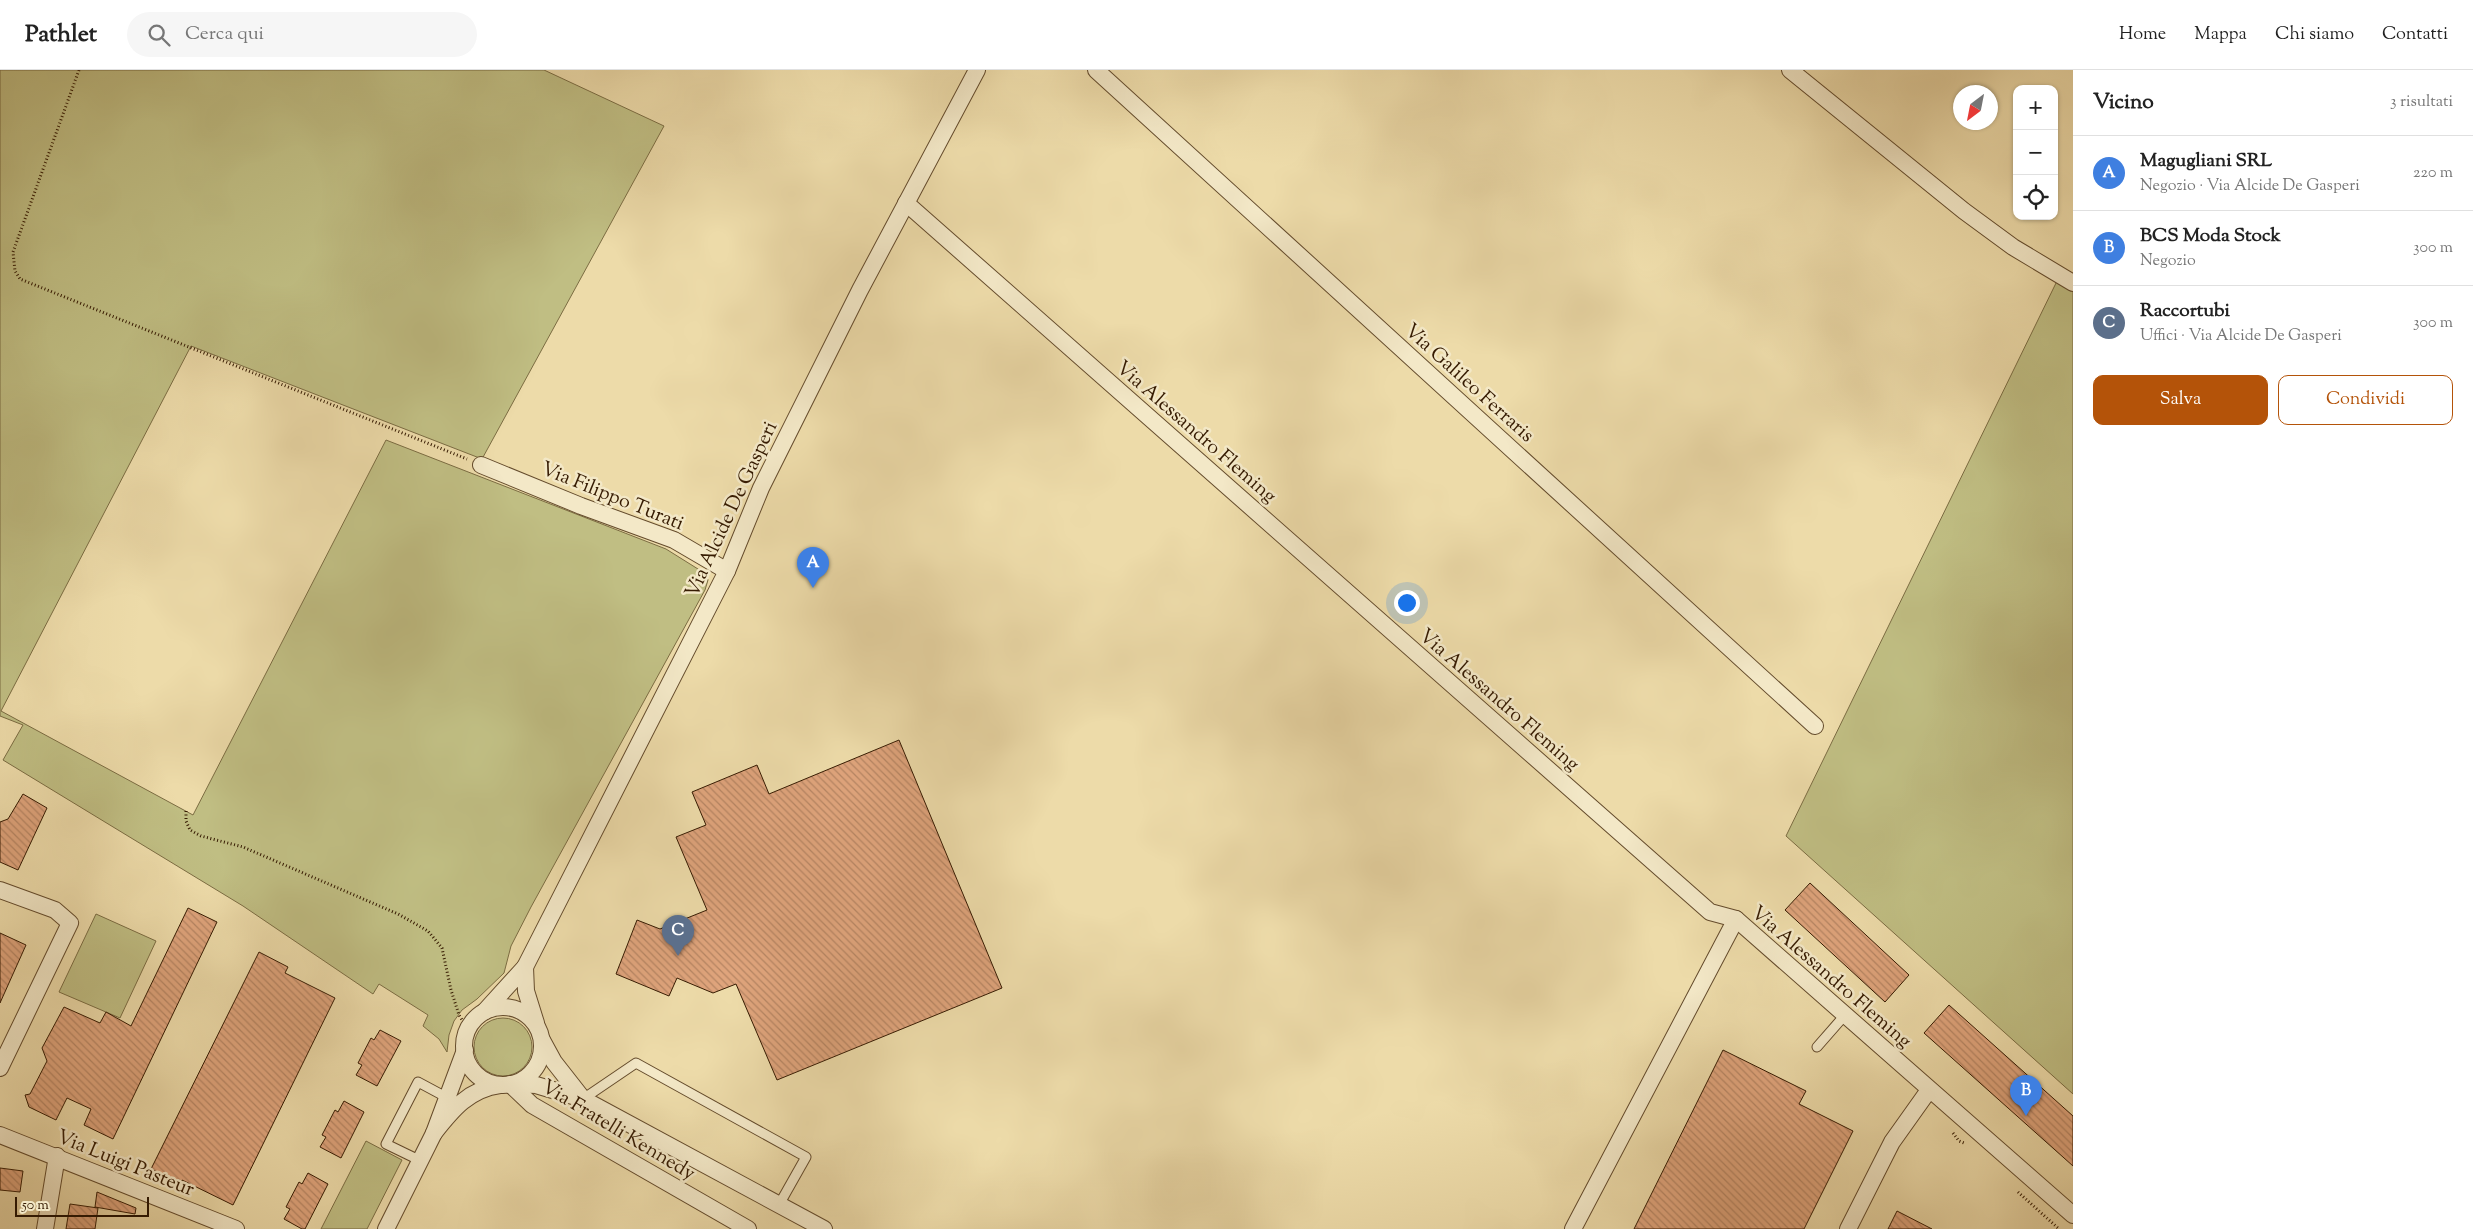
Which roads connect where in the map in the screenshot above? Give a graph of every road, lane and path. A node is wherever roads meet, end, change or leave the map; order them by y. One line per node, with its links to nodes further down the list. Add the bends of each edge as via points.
1 (79, 70): 7 (path, via 13,252 14,271 20,278)
2 (977, 70): 5 (street, Via Alcide De Gasperi)
3 (1096, 70): 9 (street, Via Galileo Ferraris)
4 (1790, 70): 6 (street, via 1978,222 2012,247)
5 (906, 203): 8 (street, Via Alcide De Gasperi, via 761,488); 12 (street, Via Alessandro Fleming, via 1710,912)
6 (2073, 283)
7 (481, 465): 8 (street, Via Filippo Turati, via 674,540)
8 (727, 570): 13 (street, Via Alcide De Gasperi)
9 (1815, 726)
10 (186, 812): 16 (path, via 190,830 201,836 243,847 398,914 428,931 442,948 459,1015)
11 (0, 890): 20 (street, via 56,910 70,923)
12 (1736, 919): 15 (street, Via Alessandro Fleming); 36 (street)
13 (525, 967): 14 (street, Via Alcide De Gasperi); 17 (street, Via Alcide De Gasperi, via 526,991)
14 (484, 1012): 16 (street); 17 (street, via 507,1007 519,1010 530,1017)
15 (1845, 1015): 18 (lane); 22 (street, Via Alessandro Fleming)
16 (468, 1029): 19 (street)
17 (540, 1034): 21 (street, via 542,1052 531,1074 521,1081); 24 (street, Via Fratelli Kennedy, via 554,1062)
18 (1817, 1047)
19 (465, 1050): 21 (street, via 473,1070 485,1080); 23 (street)
20 (0, 1068)
21 (505, 1084): 24 (street, Via Fratelli Kennedy, via 536,1085); 25 (street, via 474,1092); 34 (street, Via Fratelli Kennedy, via 532,1104)
22 (1929, 1090): 30 (street, Via Alessandro Fleming); 37 (street, via 1892,1142)
23 (446, 1097): 25 (street); 28 (lane, via 418,1082 386,1144)
24 (583, 1099): 29 (street, Via Fratelli Kennedy); 29 (lane, via 636,1063 806,1157)
25 (434, 1133): 28 (street)
26 (0, 1135): 27 (street, Via Luigi Pasteur)
27 (57, 1156): 31 (street); 32 (street, Via Luigi Pasteur)
28 (419, 1160): 33 (street)
29 (780, 1203): 35 (street, Via Fratelli Kennedy)
30 (2073, 1215)
31 (45, 1229)
32 (236, 1229)
33 (386, 1229)
34 (748, 1229)
35 (824, 1229)
36 (1573, 1229)
37 (1848, 1229)

